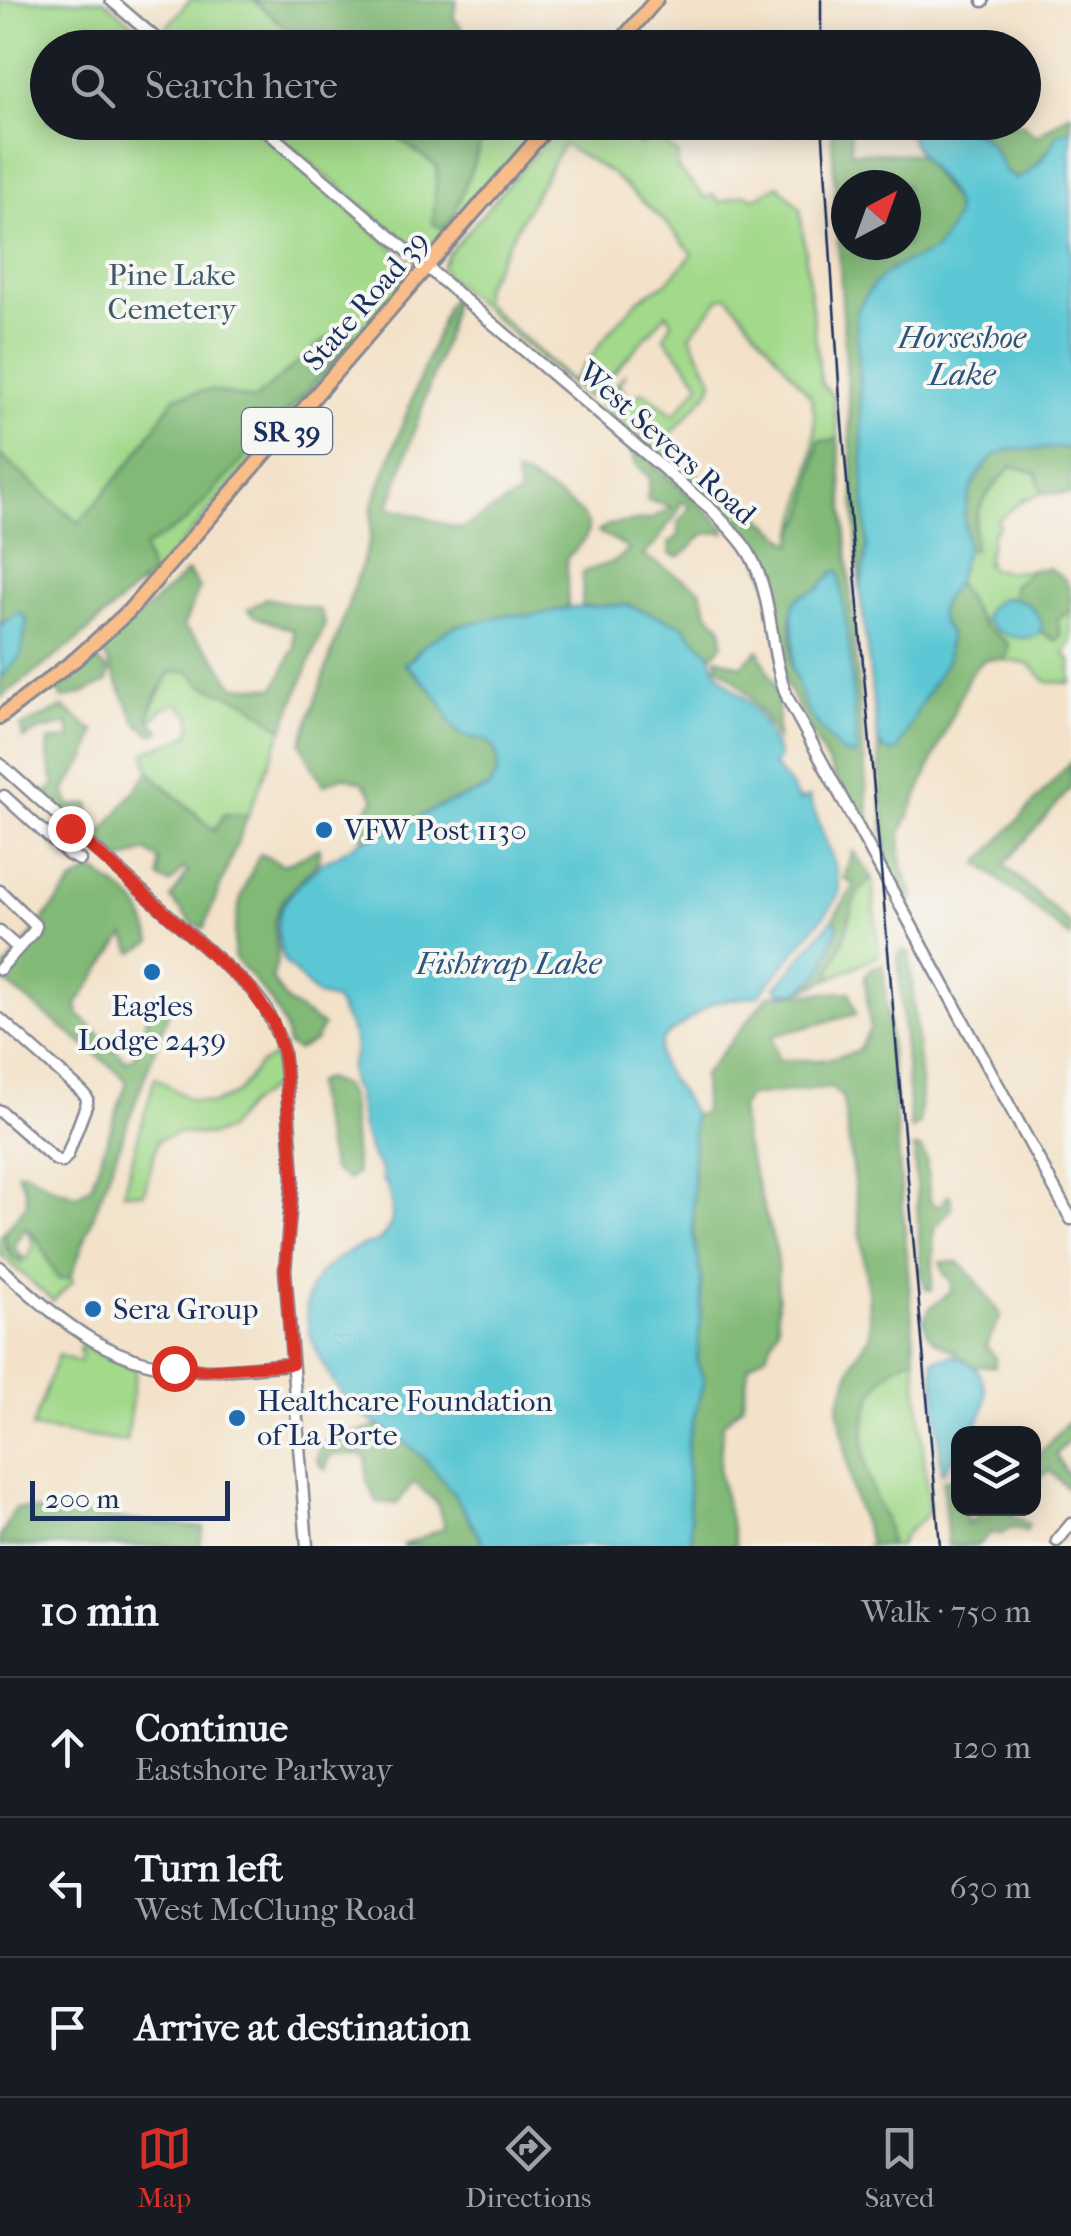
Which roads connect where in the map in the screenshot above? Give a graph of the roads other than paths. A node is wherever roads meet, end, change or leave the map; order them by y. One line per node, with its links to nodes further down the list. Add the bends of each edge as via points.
1 (112, 0): 3 (street)
2 (656, 0): 4 (main road)
3 (147, 30)
4 (631, 30)
5 (277, 140): 7 (street, West Severs Road)
6 (537, 140): 7 (main road, State Road 39 / SR 39)
7 (428, 267): 8 (main road, State Road 39 / SR 39, via 128,612); 19 (street, West Severs Road, via 742,542 764,587 778,675 796,716)
8 (0, 717)
9 (0, 764): 10 (street)
10 (16, 778): 11 (street); 21 (street, via 251,989 273,1022 283,1051 292,1143 285,1270)
11 (2, 798): 12 (street)
12 (80, 860)
13 (0, 891): 15 (street, via 36,926)
14 (0, 932): 15 (street)
15 (18, 948): 16 (street)
16 (0, 969)
17 (0, 1019): 18 (street, via 87,1103 62,1162)
18 (0, 1112)
19 (1071, 1219)
20 (0, 1267): 21 (street, via 67,1326 119,1354 188,1370)
21 (292, 1364): 24 (street)
22 (1071, 1524): 23 (street)
23 (1057, 1541)
24 (307, 1546)

